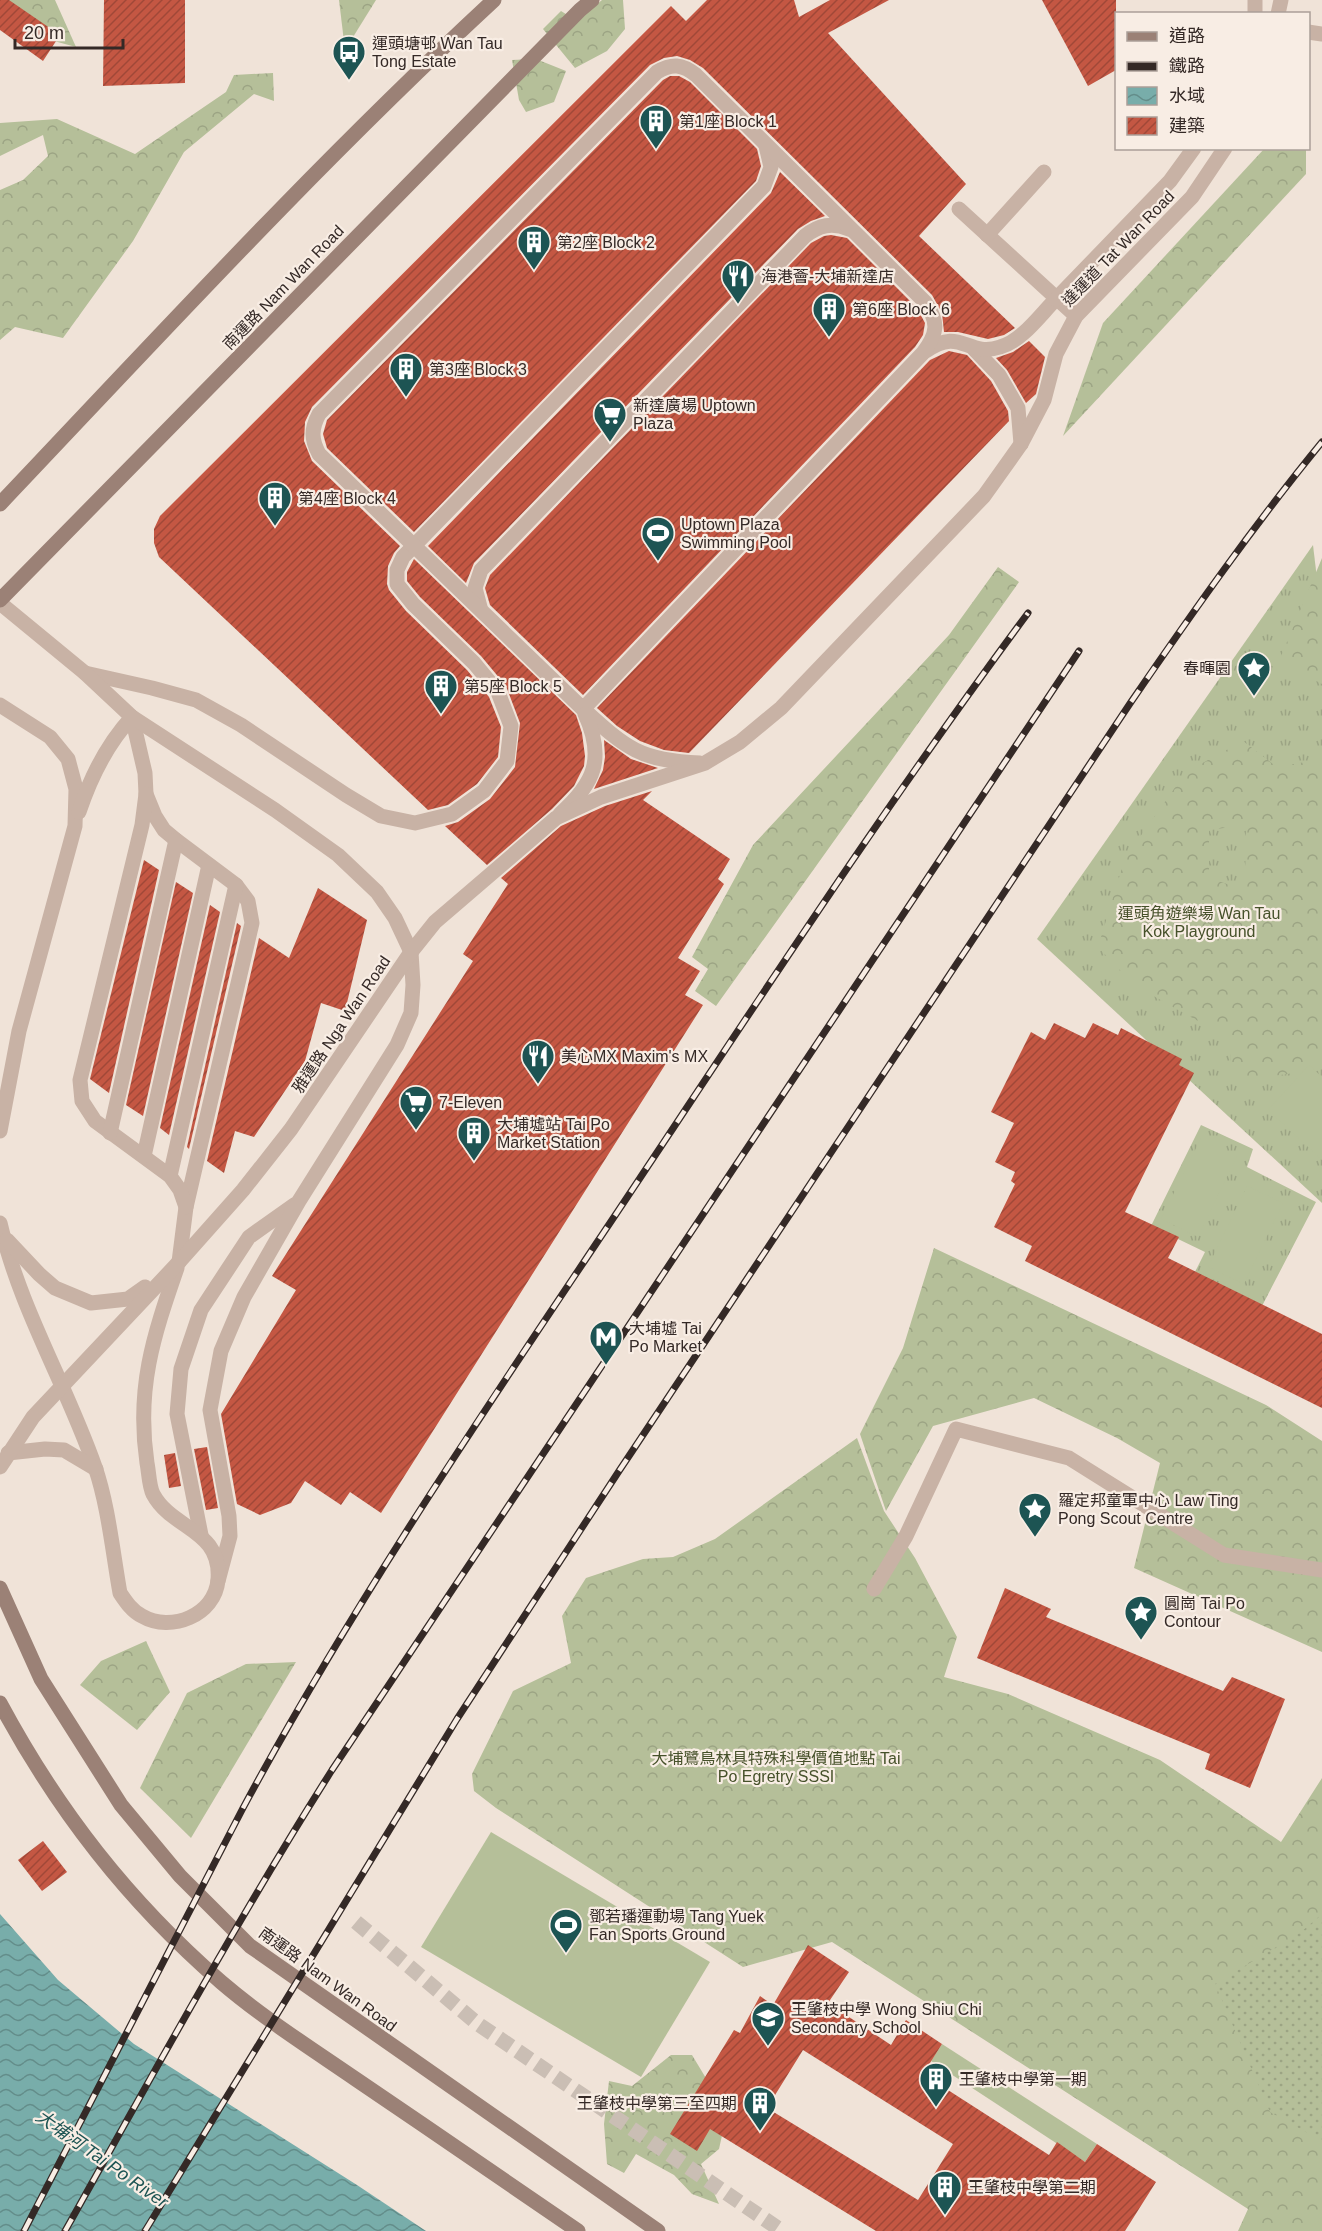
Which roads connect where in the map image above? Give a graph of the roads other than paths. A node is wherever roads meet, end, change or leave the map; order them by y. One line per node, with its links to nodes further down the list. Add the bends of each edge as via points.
1 (494, 0): 15 (main road, via 371,117)
2 (592, 0): 17 (main road, 南運路 Nam Wan Road)
3 (766, 146): 8 (street); 16 (street, via 771,167 764,186); 16 (street, via 686,68 676,65 657,72 319,414 312,434 319,454)
4 (1193, 150): 10 (street, 達運道 Tat Wan Road, via 1170,181)
5 (1224, 150): 11 (street, 達運道 Tat Wan Road, via 1192,197)
6 (1044, 172): 9 (street)
7 (959, 209): 9 (street)
8 (851, 230): 13 (street, via 932,313 936,326); 18 (street, via 838,225 814,229 702,340 481,570 475,588)
9 (987, 235): 10 (street)
10 (1056, 299): 11 (street); 12 (street, 達運道 Tat Wan Road, via 1014,341 1000,348)
11 (1076, 316): 14 (street, 達運道 Tat Wan Road, via 1056,354 1044,400)
12 (974, 349): 13 (street, via 951,340); 14 (street, via 999,375 1018,408)
13 (923, 353): 21 (street)
14 (1021, 444): 23 (street, 達運道 Tat Wan Road, via 984,496 781,708 740,742)
15 (0, 504)
16 (414, 546): 18 (street); 19 (street, via 396,570 397,584 498,692 511,726 507,760 484,791 453,814 415,823 381,816 196,700)
17 (0, 602): 19 (street, 雅運路 Nga Wan Road)
18 (481, 609): 21 (street)
19 (85, 673): 22 (street, 雅運路 Nga Wan Road)
20 (0, 705): 26 (street, via 50,737 68,759 76,789)
21 (583, 709): 23 (street, via 618,741 646,757); 25 (street, via 594,734 597,757 590,779 576,800)
22 (132, 717): 24 (street); 26 (street, via 114,736 98,765); 30 (street, 雅運路 Nga Wan Road, via 338,855 377,892)
23 (705, 763): 25 (street, 達運道 Tat Wan Road, via 601,797)
24 (146, 794): 27 (street, via 159,823); 32 (street, via 80,1080 82,1101 95,1121)
25 (556, 818): 30 (street, via 435,922)
26 (75, 826): 31 (street, via 19,1031)
27 (176, 840): 28 (street); 32 (street)
28 (209, 865): 29 (street); 33 (street)
29 (236, 885): 34 (street); 36 (street, via 248,901 252,923)
30 (411, 952): 35 (street, via 411,1012 397,1045); 38 (street, 雅運路 Nga Wan Road, via 291,1129)
31 (0, 1131)
32 (110, 1133): 33 (street)
33 (144, 1156): 34 (street)
34 (170, 1176): 36 (street)
35 (299, 1201): 43 (street, via 249,1237 201,1310 181,1369 177,1414); 45 (street, via 244,1297 221,1351 210,1410 231,1536)
36 (186, 1207): 38 (street)
37 (1, 1229): 38 (street, 雅運路 Nga Wan Road, via 55,1288 91,1303 128,1299); 39 (street, 雅運路 Nga Wan Road, via 23,1298)
38 (178, 1262): 39 (street, 雅運路 Nga Wan Road); 43 (street, 雅運路 Nga Wan Road, via 145,1375 144,1438 152,1492 164,1511)
39 (62, 1385): 40 (street, 雅運路 Nga Wan Road); 42 (street, 雅運路 Nga Wan Road)
40 (8, 1453): 41 (street, 雅運路 Nga Wan Road); 42 (street, via 64,1450)
41 (0, 1467)
42 (96, 1469): 45 (street, 雅運路 Nga Wan Road, via 120,1593 129,1607 155,1622 185,1620 206,1607)
43 (201, 1535): 45 (street, 雅運路 Nga Wan Road, via 218,1564)
44 (1322, 1570): 47 (street, via 1224,1555 1069,1458 956,1429 906,1536)
45 (218, 1581)
46 (0, 1588): 50 (main road, 南運路 Nam Wan Road, via 41,1679 121,1805 180,1876 250,1946)
47 (874, 1589)
48 (0, 1703): 49 (main road, via 80,1833 158,1922 222,1983)
49 (578, 2231)
50 (658, 2231)

